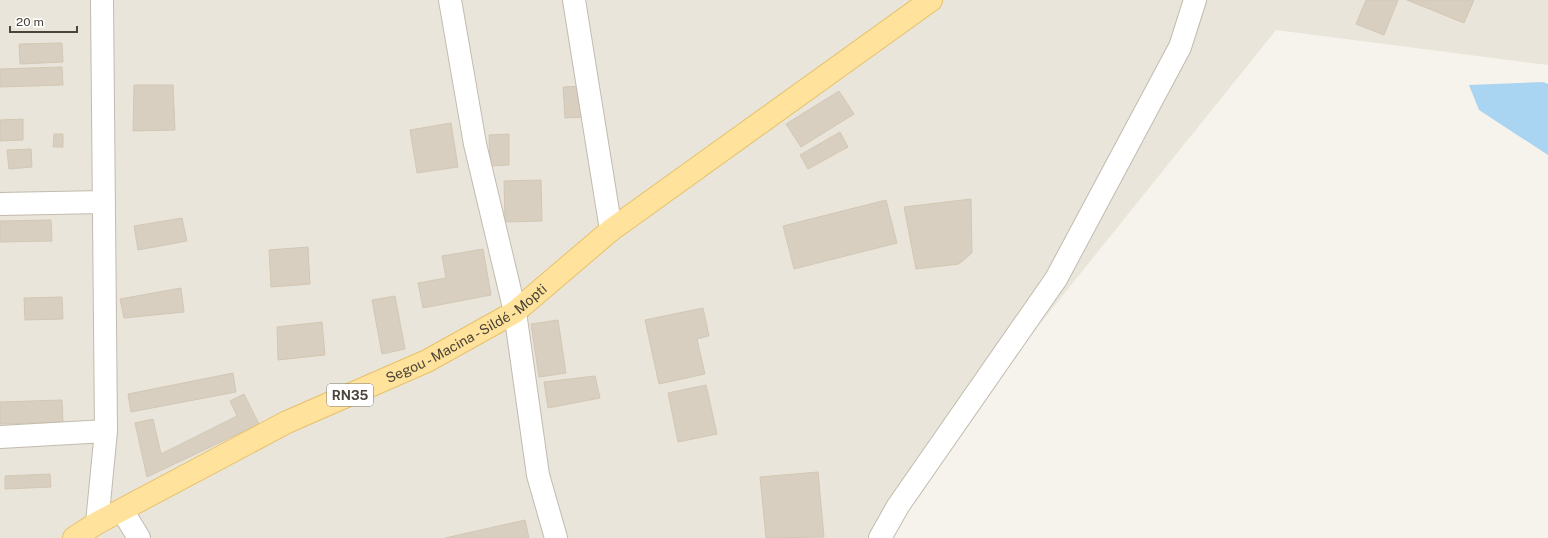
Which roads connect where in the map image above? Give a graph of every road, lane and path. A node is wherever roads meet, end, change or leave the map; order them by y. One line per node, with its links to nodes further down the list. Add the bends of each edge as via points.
1 (102, 0): 6 (street)
2 (450, 0): 9 (street, via 475,144)
3 (574, 0): 8 (street)
4 (931, 0): 8 (main road, Segou - Macina - Sildé - Mopti)
5 (1195, 0): 17 (street, via 1180,47 1056,279 898,506)
6 (103, 202): 7 (street); 10 (street)
7 (0, 204)
8 (611, 230): 9 (main road, Segou - Macina - Sildé - Mopti / RN35)
9 (515, 312): 12 (main road, Segou - Macina - Sildé - Mopti / RN35, via 427,361 287,422); 16 (street, via 538,475)
10 (106, 431): 11 (street); 13 (street)
11 (0, 437)
12 (122, 510): 13 (main road, Segou - Macina - Sildé - Mopti / RN35); 15 (street)
13 (97, 523): 14 (main road, Segou - Macina - Sildé - Mopti / RN35)
14 (74, 538)
15 (139, 538)
16 (556, 538)
17 (880, 538)

